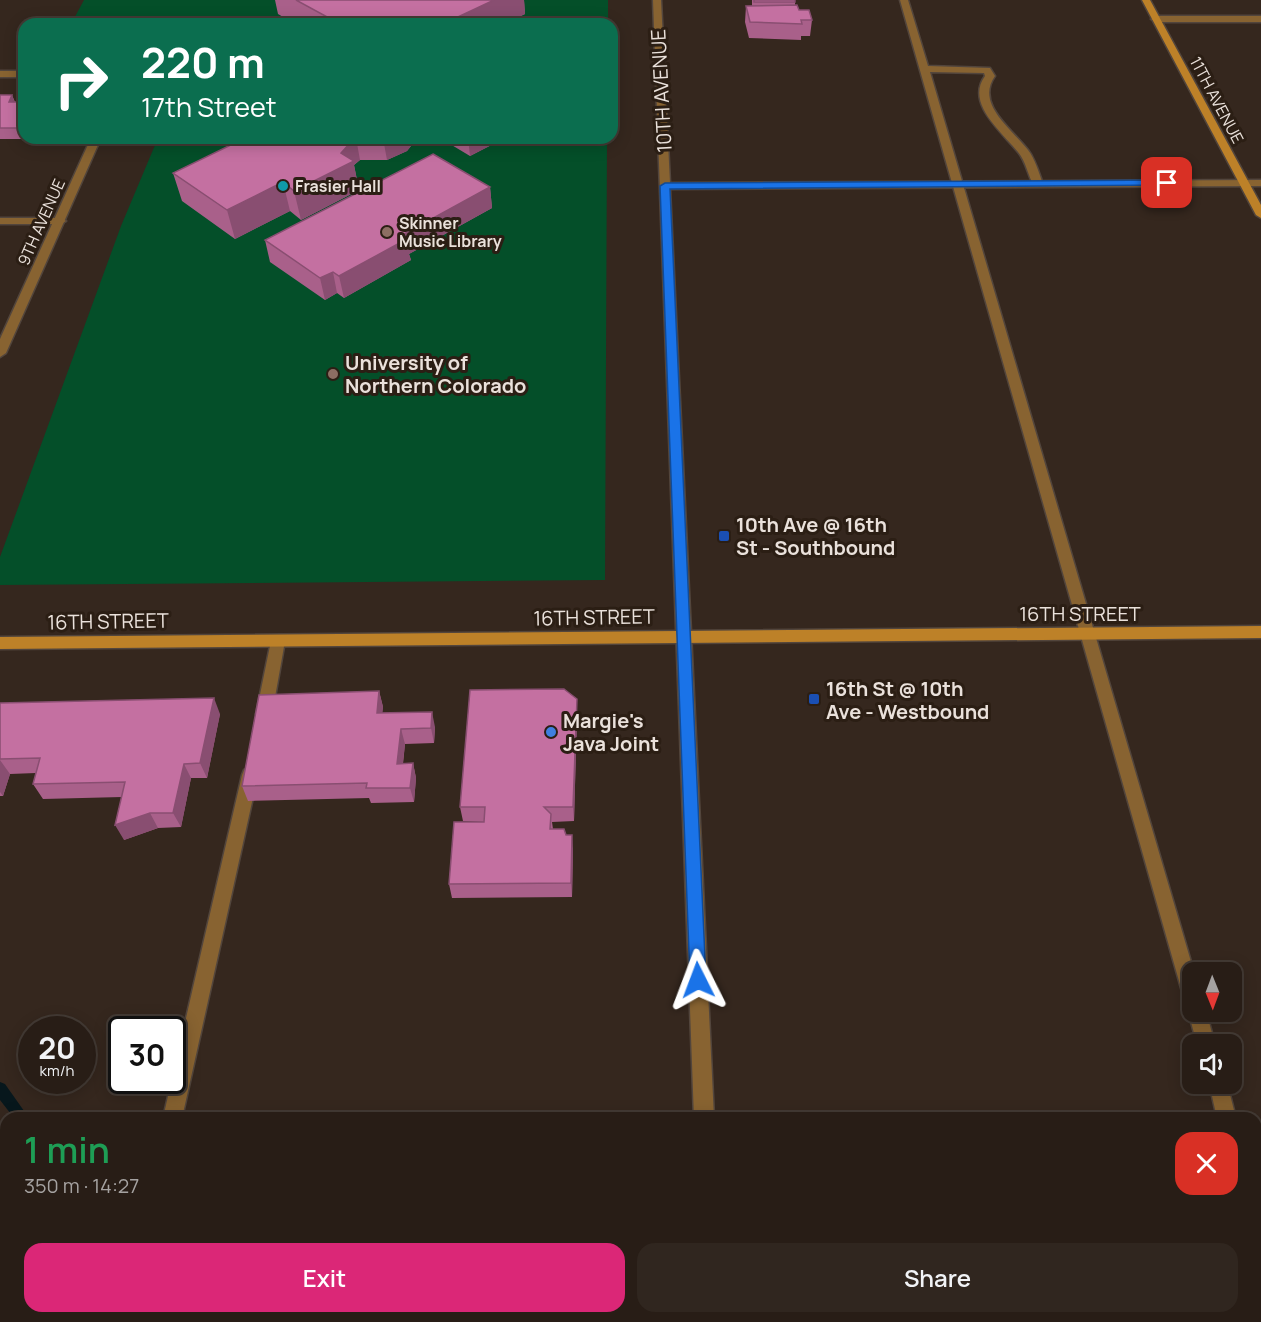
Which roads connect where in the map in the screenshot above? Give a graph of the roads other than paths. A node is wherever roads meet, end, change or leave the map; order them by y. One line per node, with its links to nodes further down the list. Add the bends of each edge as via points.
1 (657, 0): 14 (street, 10TH AVENUE)
2 (904, 0): 6 (street)
3 (1146, 0): 4 (main road, 11TH AVENUE)
4 (1156, 19): 5 (street); 10 (main road, 11TH AVENUE)
5 (1261, 19)
6 (924, 69): 12 (street); 13 (street, via 987,70 990,76 984,84 983,97 1003,131 1024,152)
7 (0, 74): 8 (street)
8 (18, 74)
9 (93, 144): 17 (street, 9TH AVENUE)
10 (1244, 183): 11 (street); 13 (street); 15 (main road, 11TH AVENUE)
11 (1261, 183)
12 (956, 184): 13 (street); 14 (street); 20 (street)
13 (1038, 184)
14 (665, 186): 21 (street, 10TH AVENUE)
15 (1261, 215)
16 (0, 221): 17 (street)
17 (61, 221): 18 (street, 9TH AVENUE)
18 (0, 353)
19 (1261, 632): 20 (main road, 16TH STREET)
20 (1090, 633): 21 (main road, 16TH STREET); 26 (street)
21 (683, 637): 22 (main road, 16TH STREET); 29 (street, 10TH AVENUE)
22 (278, 641): 23 (main road, 16TH STREET); 24 (street)
23 (0, 644)
24 (259, 734)
25 (254, 757): 28 (street)
26 (1183, 962)
27 (1221, 1094): 30 (street)
28 (173, 1112)
29 (704, 1112)
30 (1225, 1112)

